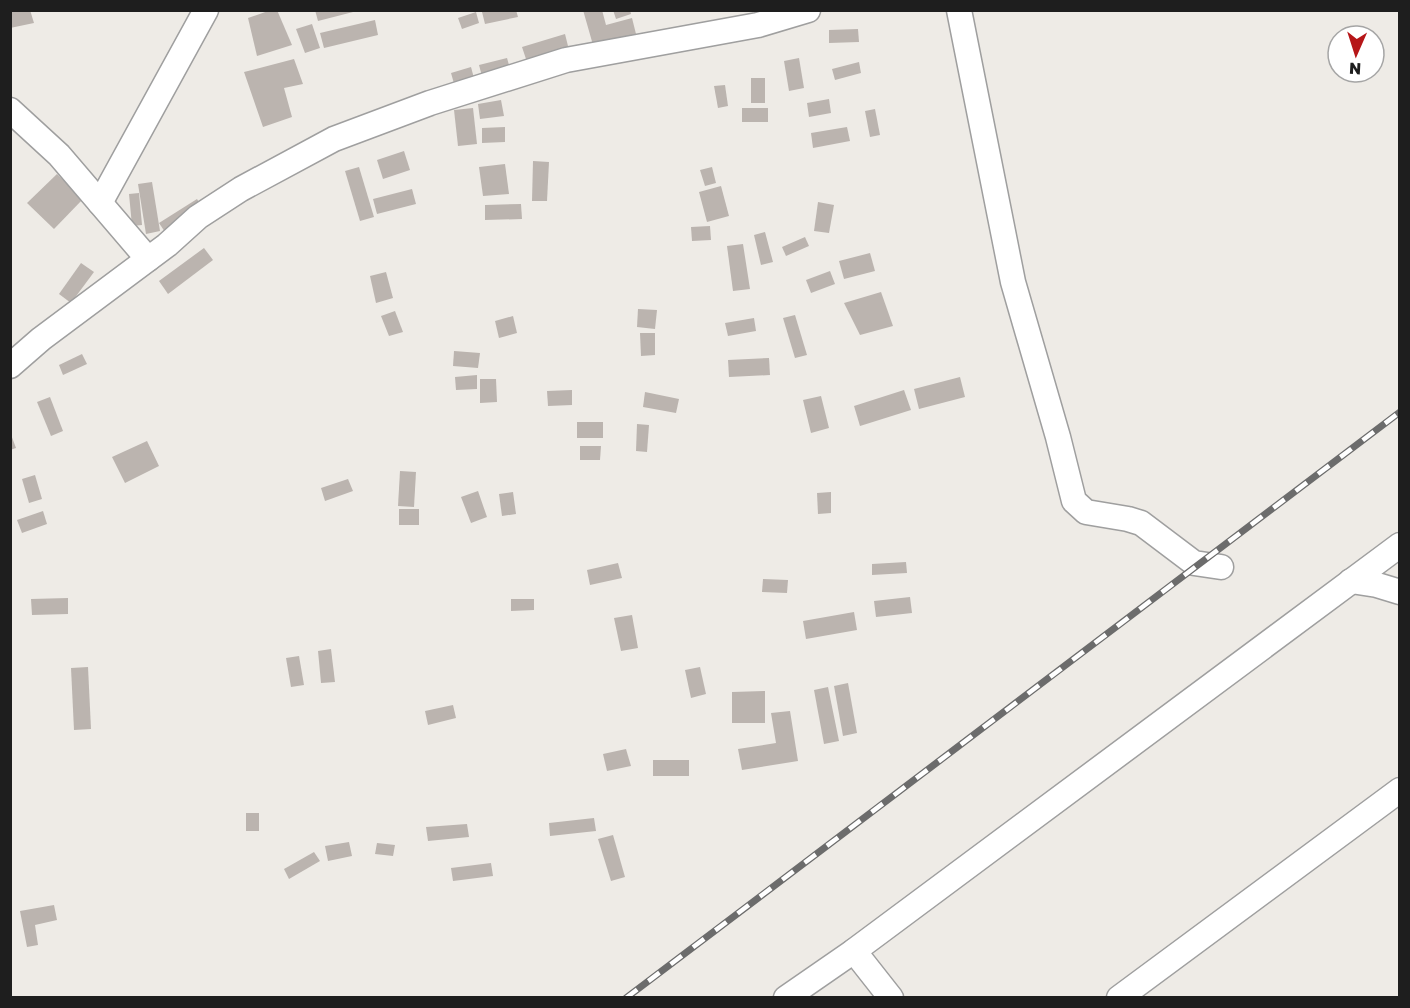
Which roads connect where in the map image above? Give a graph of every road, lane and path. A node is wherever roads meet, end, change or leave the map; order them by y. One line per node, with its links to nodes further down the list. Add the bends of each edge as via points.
1 (808, 10): 6 (street, via 758,25 566,60 430,103 334,139 241,189 198,217)
2 (958, 10): 9 (street, via 1013,282 1074,501 1086,512 1140,524 1194,563)
3 (209, 12): 5 (street)
4 (10, 110): 5 (street, via 59,155)
5 (100, 203): 6 (street)
6 (148, 259): 7 (street)
7 (10, 366)
8 (1400, 545): 10 (street)
9 (1221, 567)
10 (1351, 581): 11 (street); 13 (street)
11 (1400, 592)
12 (1400, 790): 16 (street)
13 (854, 951): 14 (street); 15 (street)
14 (786, 998)
15 (891, 998)
16 (1119, 998)

